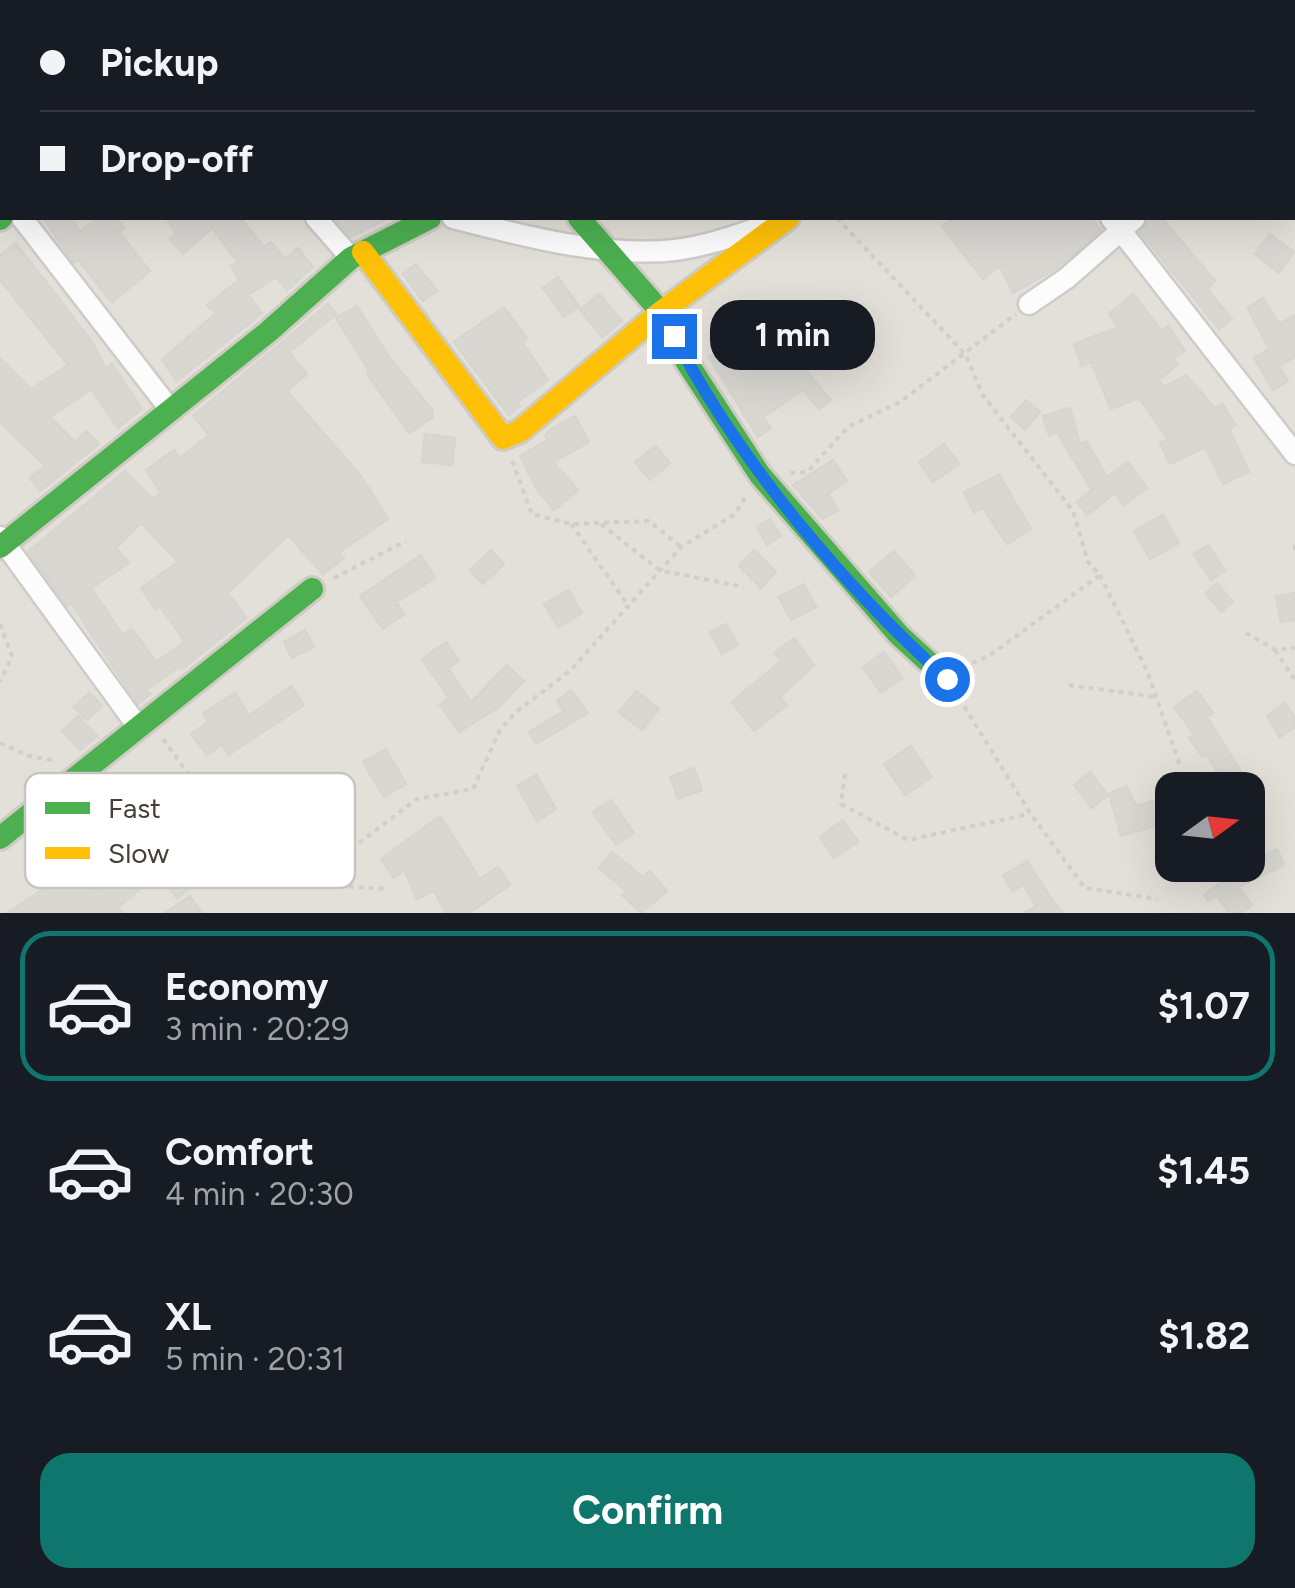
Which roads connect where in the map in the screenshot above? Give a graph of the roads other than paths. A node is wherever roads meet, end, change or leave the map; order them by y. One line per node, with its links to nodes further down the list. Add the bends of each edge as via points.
1 (24, 220): 13 (street)
2 (318, 220): 10 (street)
3 (426, 220): 10 (street)
4 (461, 220): 9 (street)
5 (581, 220): 9 (street)
6 (782, 220): 9 (street, via 670,250)
7 (785, 220): 12 (street)
8 (1122, 221): 11 (street, via 1067,278); 14 (street)
9 (604, 246): 12 (street)
10 (357, 255): 12 (street, via 503,438 520,431); 13 (street)
11 (1030, 304)
12 (660, 312): 17 (street, via 760,475 899,635)
13 (168, 408): 15 (street)
14 (1295, 454)
15 (2, 542): 18 (street)
16 (312, 589): 18 (street)
17 (947, 679)
18 (144, 724): 19 (street)
19 (82, 773)
20 (25, 818): 21 (street)
21 (0, 838)

